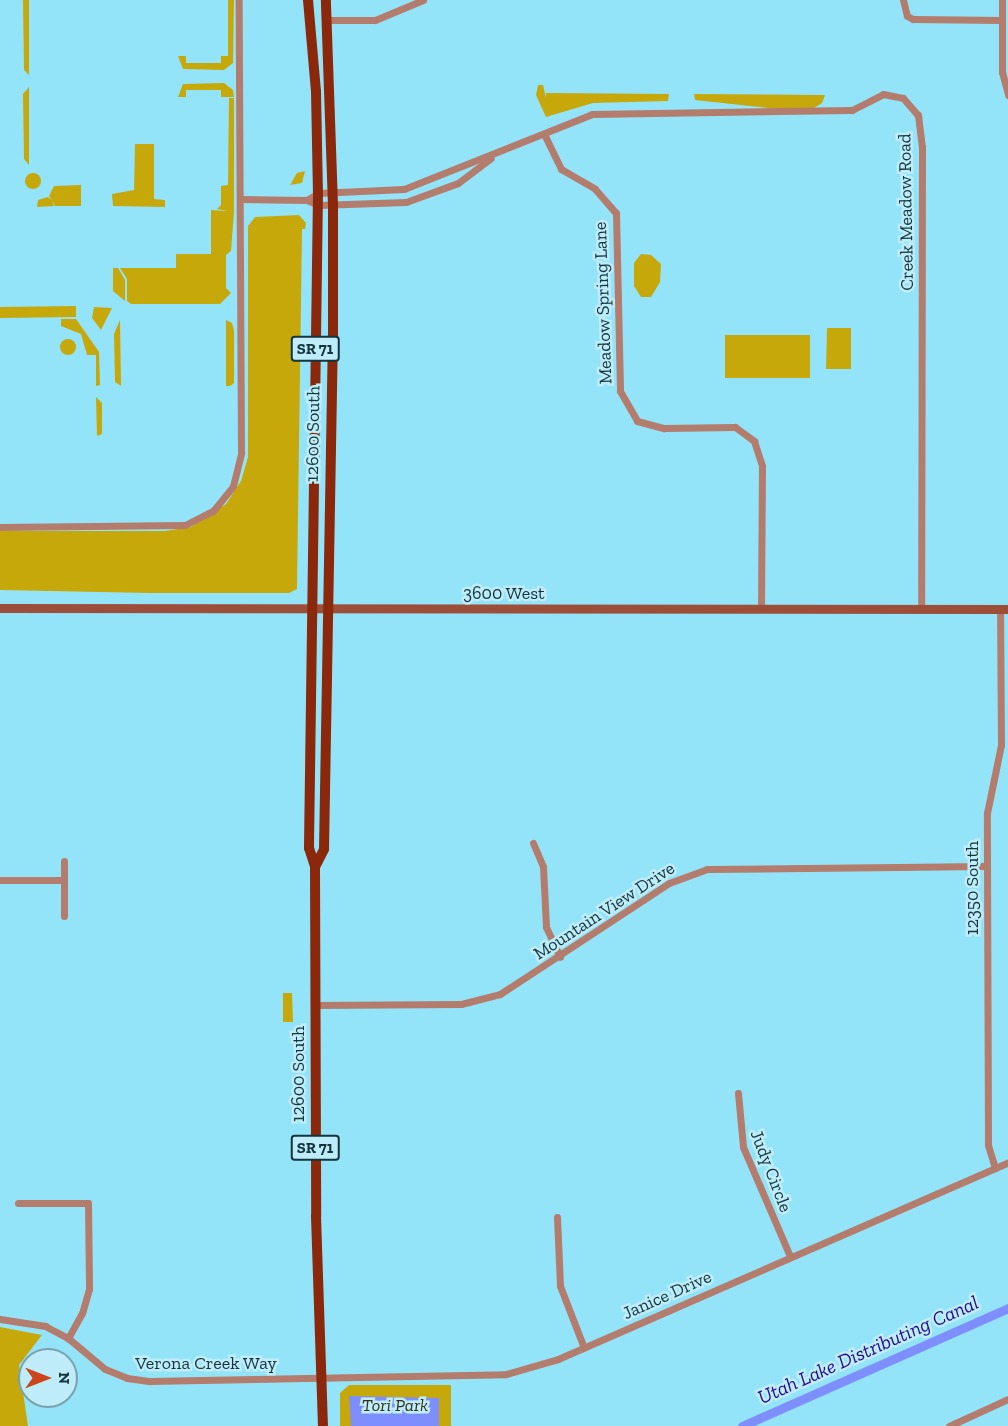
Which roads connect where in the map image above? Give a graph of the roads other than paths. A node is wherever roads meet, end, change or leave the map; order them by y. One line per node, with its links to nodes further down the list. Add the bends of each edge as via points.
1 (239, 0): 14 (street)
2 (308, 0): 13 (main road, 12600 South / SR 71, via 316,91)
3 (326, 0): 7 (main road, 12600 South / SR 71)
4 (423, 0): 7 (street, via 375,20)
5 (903, 0): 8 (street, via 907,16 913,19)
6 (1002, 0): 8 (street)
7 (326, 20): 12 (main road, 12600 South / SR 71)
8 (1002, 20): 9 (street, via 1002,72)
9 (1008, 95)
10 (545, 136): 11 (street, Creek Meadow Road); 22 (street, Meadow Spring Lane, via 561,169 596,189 616,213 620,392 637,421 664,428 735,427 754,441 762,466); 23 (street, Creek Meadow Road, via 592,114 852,110 883,93 903,98 918,115 922,147)
11 (494, 155): 12 (street, Creek Meadow Road, via 404,189); 17 (street, Creek Meadow Road, via 458,183 427,197 406,202)
12 (332, 191): 13 (street, Creek Meadow Road); 17 (main road, 12600 South / SR 71)
13 (318, 193): 15 (street); 16 (main road, 12600 South / SR 71)
14 (240, 199): 15 (street); 18 (street, via 241,453 232,486 213,512 185,525)
15 (307, 200): 16 (street)
16 (318, 205): 17 (street, Creek Meadow Road); 20 (main road, 12600 South / SR 71)
17 (333, 205): 21 (main road, 12600 South / SR 71)
18 (0, 527)
19 (0, 608): 20 (main road, 3600 West)
20 (312, 609): 21 (main road, 3600 West); 28 (main road, 12600 South / SR 71, via 309,848)
21 (327, 609): 22 (main road, 3600 West); 28 (main road, 12600 South / SR 71, via 324,849)
22 (761, 609): 23 (main road, 3600 West)
23 (921, 609): 24 (main road, 3600 West)
24 (1004, 609): 27 (street, 12350 South, via 1001,745 988,801)
25 (533, 843): 32 (street, via 543,867 546,927)
26 (64, 861): 30 (street)
27 (987, 866): 32 (street, Mountain View Drive, via 707,869 669,883); 36 (street, 12350 South, via 988,1145)
28 (315, 867): 33 (main road, 12600 South / SR 71)
29 (0, 880): 30 (street)
30 (64, 880): 31 (street)
31 (64, 916)
32 (560, 957): 33 (street, Mountain View Drive, via 512,989 475,1002)
33 (315, 1005): 43 (main road, 12600 South / SR 71)
34 (738, 1093): 39 (street, Judy Circle, via 743,1148)
35 (1008, 1162): 36 (street, Janice Drive)
36 (995, 1168): 39 (street, Janice Drive)
37 (18, 1203): 41 (street, via 88,1203 88,1295)
38 (557, 1217): 42 (street, via 560,1286)
39 (790, 1256): 42 (street, Janice Drive)
40 (0, 1319): 41 (street, Verona Creek Way, via 32,1321)
41 (68, 1338): 43 (street, Verona Creek Way, via 97,1364 127,1378)
42 (584, 1348): 43 (street, Janice Drive, via 532,1369 492,1376)
43 (321, 1377): 45 (main road, 12600 South / SR 71)
44 (1008, 1400): 46 (street)
45 (323, 1426)
46 (949, 1426)

